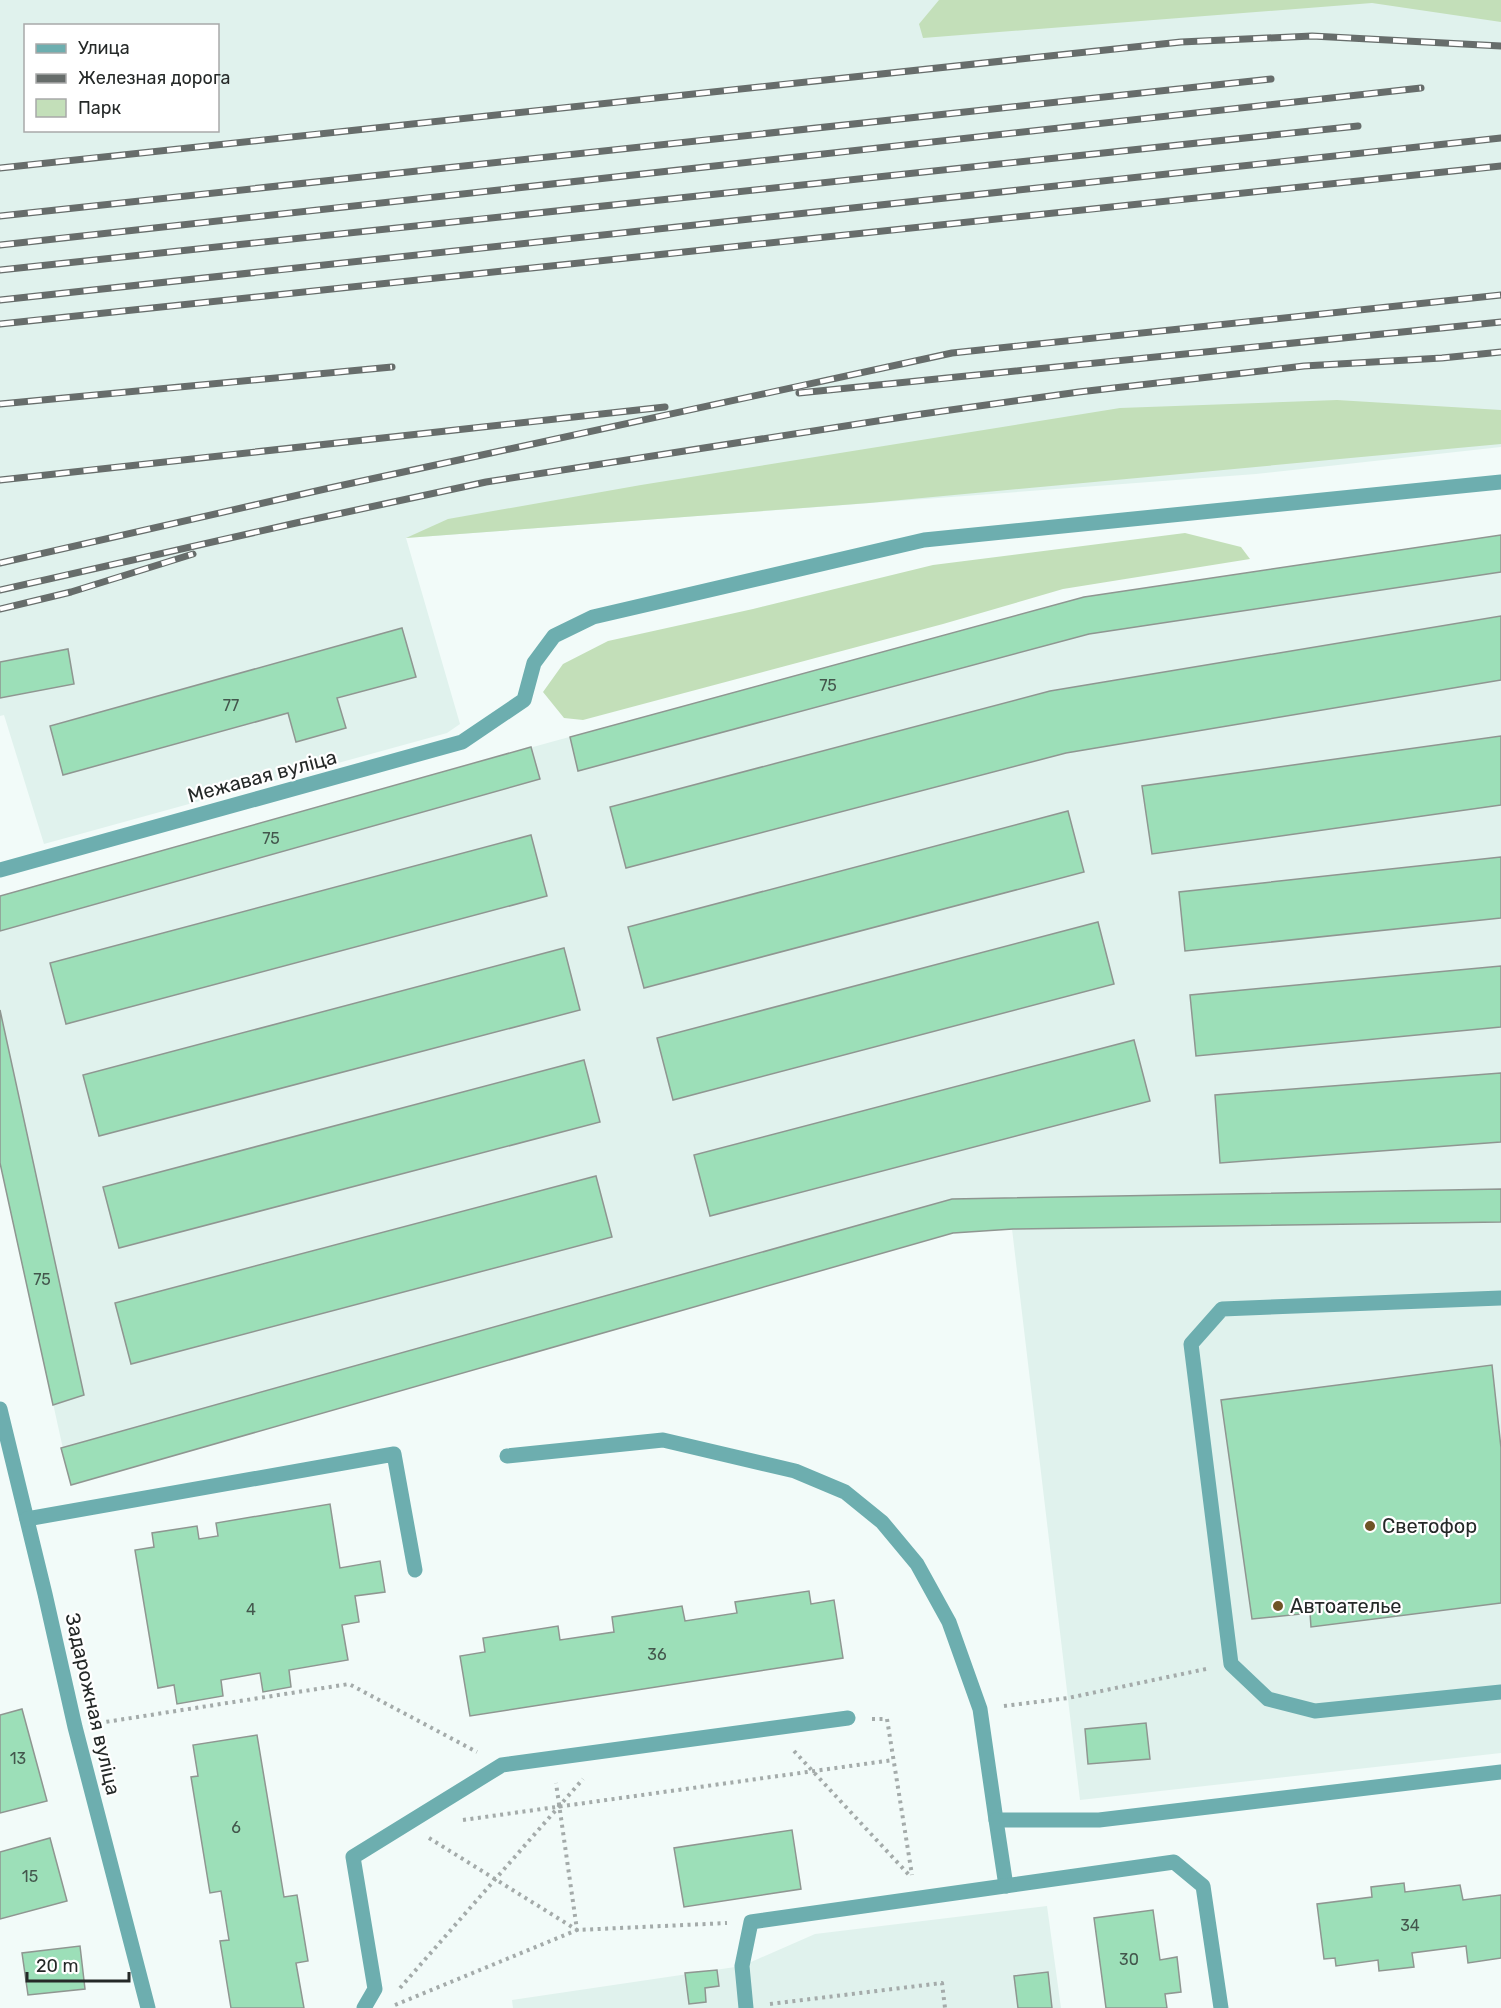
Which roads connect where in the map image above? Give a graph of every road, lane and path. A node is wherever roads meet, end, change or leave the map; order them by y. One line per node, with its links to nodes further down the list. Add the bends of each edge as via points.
1 (1501, 482): 2 (street, Межавая вуліца, via 924,540 593,617 554,636 534,663 524,700 462,742)
2 (0, 870)
3 (1501, 1298): 8 (street, via 1222,1309 1191,1344)
4 (0, 1409): 6 (street, Задарожная вуліца)
5 (507, 1456): 10 (street, via 663,1440 795,1471 845,1492 882,1522 917,1564 949,1622)
6 (27, 1519): 7 (street, via 394,1454); 12 (street, Задарожная вуліца)
7 (415, 1570)
8 (1231, 1664): 9 (street, via 1268,1699 1315,1711); 10 (path, via 1068,1698)
9 (1501, 1692)
10 (980, 1709): 21 (street)
11 (848, 1718): 13 (street); 16 (path, via 887,1719)
12 (75, 1727): 17 (path, via 349,1684); 29 (street, Задарожная вуліца)
13 (773, 1729): 14 (street); 18 (path)
14 (608, 1750): 15 (street); 20 (path)
15 (552, 1758): 17 (street); 20 (path)
16 (893, 1760): 18 (path); 18 (path, via 912,1879)
17 (501, 1765): 23 (street)
18 (813, 1772): 20 (path)
19 (1501, 1772): 21 (street, via 1099,1820)
20 (560, 1806): 22 (path); 24 (path); 27 (path)
21 (996, 1820): 25 (street)
22 (458, 1821)
23 (406, 1823): 24 (path); 30 (street, via 353,1857 375,1989)
24 (495, 1880): 27 (path); 28 (path)
25 (1006, 1886): 26 (street); 34 (street, via 1174,1862 1203,1886)
26 (751, 1922): 27 (path); 32 (street, via 742,1966)
27 (577, 1930): 31 (path)
28 (399, 1990)
29 (148, 2008)
30 (364, 2008)
31 (388, 2008)
32 (746, 2008): 33 (path, via 942,1983)
33 (945, 2008)
34 (1221, 2008)

